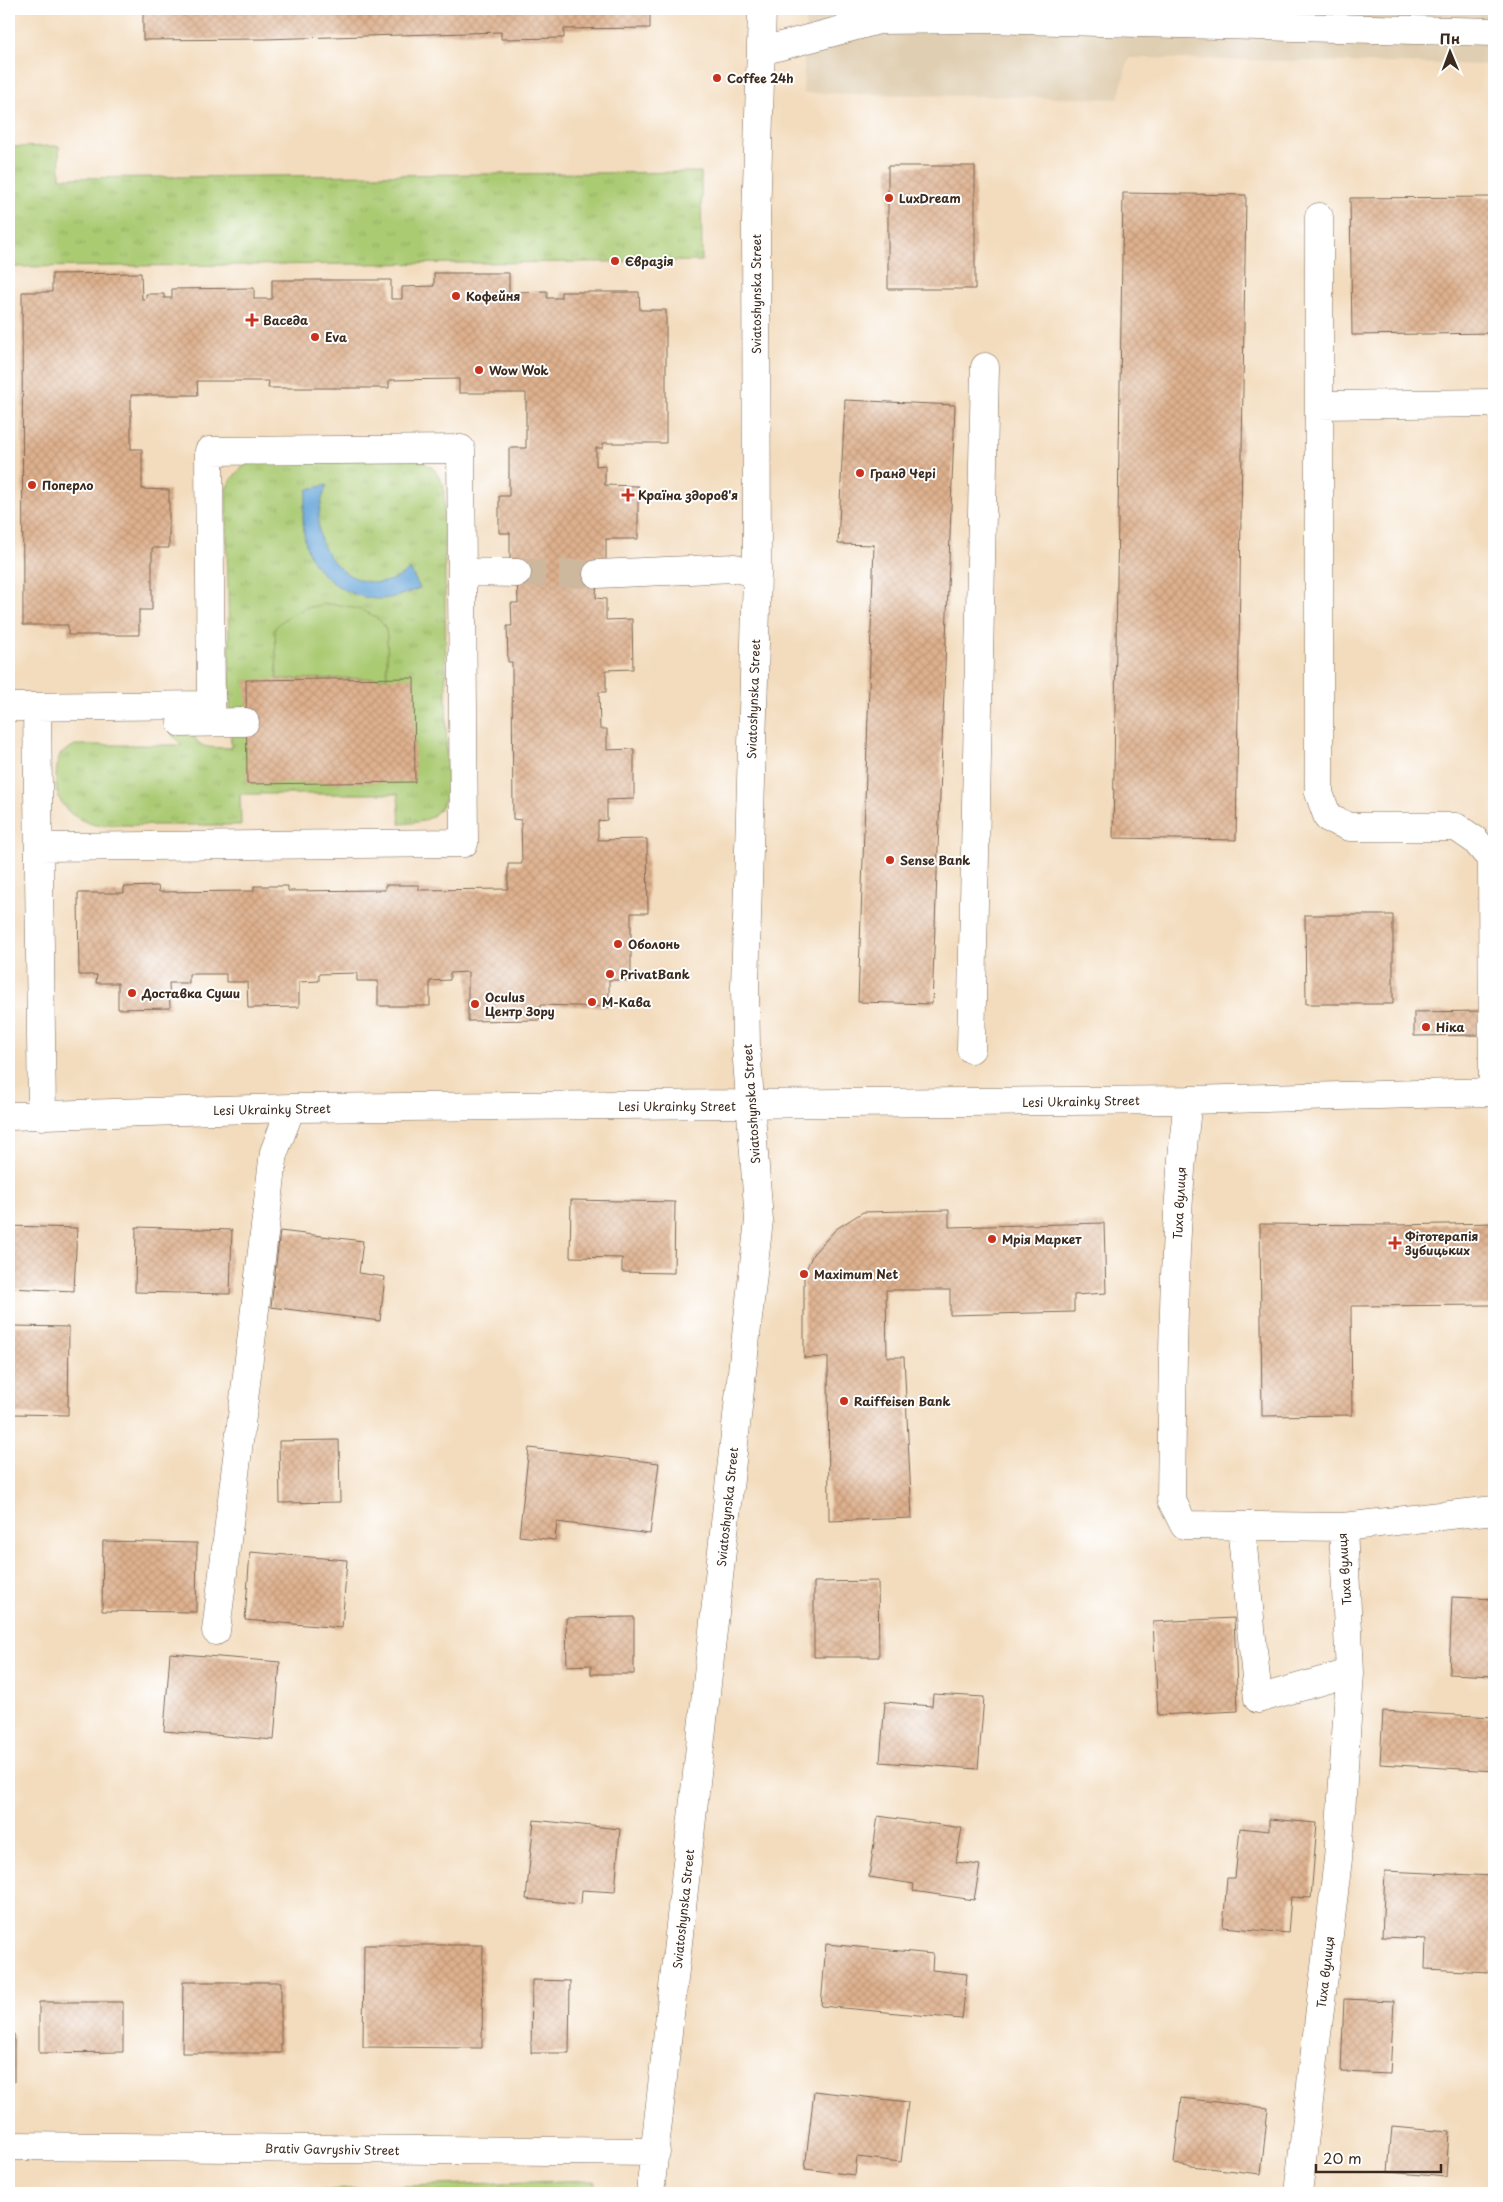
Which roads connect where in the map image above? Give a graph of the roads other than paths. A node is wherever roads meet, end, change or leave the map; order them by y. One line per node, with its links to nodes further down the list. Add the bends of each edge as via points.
1 (762, 9): 5 (street, Sviatoshynska Street)
2 (879, 14): 3 (street); 5 (street)
3 (981, 14): 4 (street)
4 (1494, 32)
5 (762, 51): 13 (street, Sviatoshynska Street, via 756,221)
6 (1319, 217): 9 (street)
7 (985, 367): 18 (street)
8 (1494, 403): 9 (street)
9 (1319, 405): 19 (street, via 1319,793 1328,818 1350,827 1456,827 1475,840 1492,860)
10 (462, 572): 11 (street); 15 (street, via 461,448 209,451 211,705); 17 (street, via 464,843)
11 (517, 573)
12 (597, 574): 13 (street, via 735,568)
13 (757, 574): 21 (street, Sviatoshynska Street, via 745,987)
14 (9, 707): 15 (street)
15 (37, 716): 16 (street); 17 (street)
16 (245, 722)
17 (39, 847): 24 (street)
18 (971, 1049)
19 (1493, 1092): 20 (street, Lesi Ukrainky Street)
20 (1188, 1100): 21 (street, Lesi Ukrainky Street); 26 (street, Тиха вулиця, via 1182,1148 1174,1301 1171,1499 1184,1525)
21 (751, 1105): 22 (street, Lesi Ukrainky Street); 31 (street, Sviatoshynska Street, via 759,1220)
22 (291, 1108): 24 (street, Lesi Ukrainky Street); 28 (street, via 274,1152)
23 (9, 1116): 24 (street, Lesi Ukrainky Street)
24 (42, 1116)
25 (1494, 1510): 27 (street)
26 (1241, 1526): 27 (street, Тиха вулиця); 29 (street, via 1258,1699)
27 (1343, 1527): 29 (street, Тиха вулиця)
28 (216, 1631)
29 (1350, 1673): 33 (street, Тиха вулиця, via 1338,1859)
30 (9, 2146): 31 (street, Brativ Gavryshiv Street)
31 (656, 2152): 32 (street, Sviatoshynska Street)
32 (650, 2193)
33 (1298, 2193)

